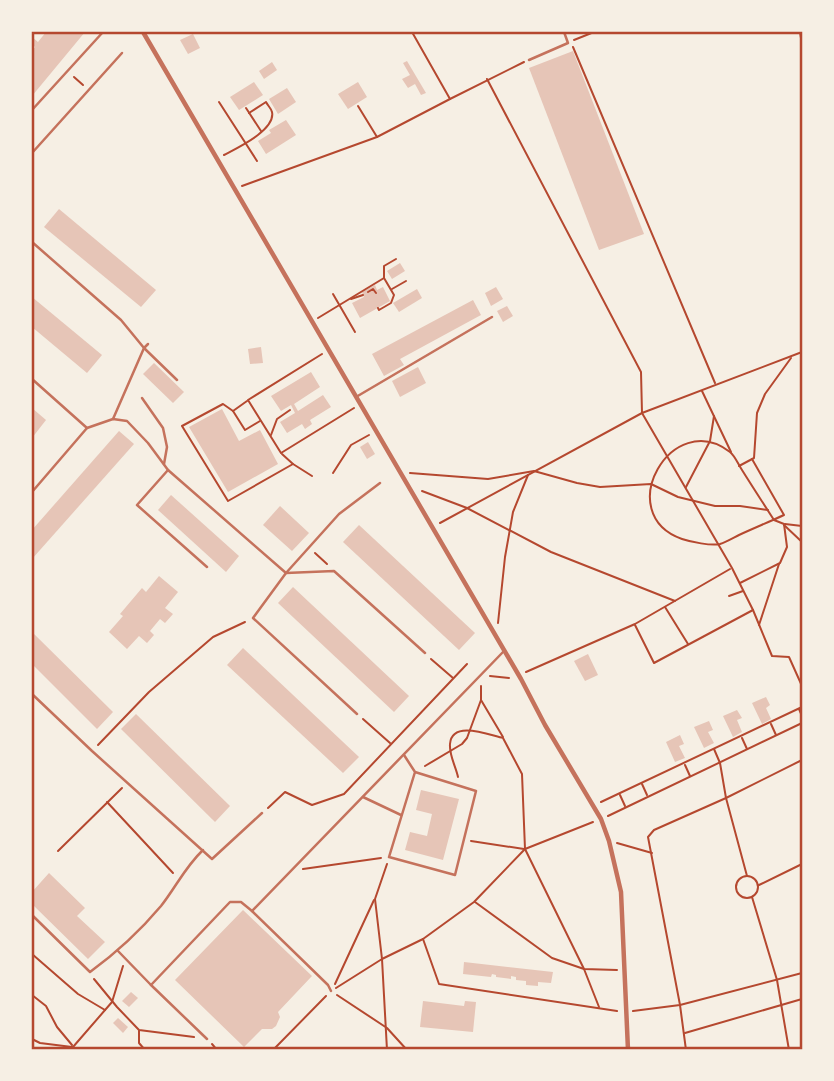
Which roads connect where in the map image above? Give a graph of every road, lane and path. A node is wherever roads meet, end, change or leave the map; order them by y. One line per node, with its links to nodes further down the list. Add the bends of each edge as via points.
1 (103, 32): 11 (lane)
2 (143, 32): 24 (street)
3 (412, 32): 14 (path)
4 (564, 32): 8 (lane)
5 (594, 32): 8 (path)
6 (801, 32): 7 (street)
7 (803, 37)
8 (568, 43): 10 (lane); 48 (path)
9 (122, 53): 13 (lane)
10 (529, 60): 12 (path)
11 (66, 71): 13 (path); 18 (lane)
12 (487, 79): 14 (path); 56 (path, via 640,372)
13 (89, 90): 23 (lane)
14 (450, 99): 21 (path)
15 (219, 102): 22 (path)
16 (358, 106): 21 (path)
17 (246, 108): 19 (path)
18 (32, 110)
19 (249, 113): 20 (path); 20 (path, via 266,102 271,120)
20 (262, 132): 22 (path)
21 (377, 137): 26 (path)
22 (245, 142): 24 (path); 25 (path)
23 (32, 153)
24 (217, 159): 26 (street)
25 (257, 161)
26 (234, 188): 40 (street)
27 (32, 242): 42 (lane)
28 (396, 259): 29 (path, via 384,266)
29 (384, 278): 31 (path); 36 (path)
30 (406, 281): 31 (path)
31 (391, 290): 38 (path, via 391,303)
32 (368, 292): 33 (path, via 373,289)
33 (376, 293)
34 (333, 294): 37 (path)
35 (363, 295): 36 (path)
36 (350, 299): 37 (path)
37 (340, 306): 40 (path); 41 (path)
38 (378, 308)
39 (492, 317): 50 (lane)
40 (311, 321): 43 (street)
41 (355, 332)
42 (146, 346): 47 (lane); 58 (lane)
43 (329, 351): 50 (street); 52 (path)
44 (803, 352): 45 (path)
45 (791, 357): 48 (path); 67 (path, via 757,413)
46 (32, 379): 60 (lane)
47 (177, 380)
48 (716, 384): 49 (path)
49 (702, 390): 56 (path); 57 (path)
50 (356, 397): 53 (street)
51 (142, 398): 68 (lane, via 163,428)
52 (248, 400): 55 (path); 59 (path)
53 (360, 403): 61 (street); 64 (path)
54 (290, 410): 62 (path, via 277,419)
55 (233, 411): 59 (path, via 245,430); 69 (path, via 223,404 182,426 228,501)
56 (642, 413): 66 (path); 72 (path)
57 (715, 416): 63 (path); 65 (path)
58 (113, 419): 60 (lane); 68 (lane, via 127,421)
59 (261, 421): 62 (path)
60 (88, 428): 81 (lane)
61 (377, 431): 73 (path, via 351,445); 74 (street)
62 (271, 436): 64 (path)
63 (710, 441): 65 (path); 66 (path, via 677,447); 80 (path)
64 (281, 453): 69 (path)
65 (732, 453): 70 (path)
66 (667, 456): 78 (path); 80 (path)
67 (752, 459): 70 (path); 85 (path, via 784,515)
68 (164, 464): 71 (lane)
69 (293, 464): 76 (path)
70 (739, 466): 84 (path)
71 (168, 470): 94 (lane, via 137,505); 97 (lane)
72 (534, 471): 74 (path, via 488,479); 75 (path); 78 (path, via 600,487)
73 (333, 473)
74 (401, 473): 79 (street)
75 (529, 474): 83 (path); 89 (path)
76 (312, 476)
77 (380, 483): 92 (lane, via 339,514)
78 (651, 484): 82 (path); 91 (path, via 654,518 666,530 690,541)
79 (408, 486): 83 (path); 88 (street)
80 (686, 488): 82 (path)
81 (32, 492)
82 (693, 500): 84 (path); 91 (path)
83 (467, 508): 88 (path); 89 (path)
84 (768, 510): 85 (path)
85 (774, 520): 86 (path); 91 (path)
86 (784, 524): 87 (path); 90 (path); 93 (path, via 787,547)
87 (803, 526)
88 (432, 528): 109 (street)
89 (510, 530): 101 (path, via 551,552); 107 (path)
90 (803, 542)
91 (719, 544): 95 (path)
92 (309, 548): 96 (path); 97 (lane)
93 (780, 563): 98 (path); 106 (path)
94 (207, 567)
95 (732, 568): 98 (path); 101 (path)
96 (334, 571): 97 (lane); 110 (lane)
97 (286, 573): 104 (lane)
98 (740, 583): 99 (path)
99 (743, 591): 100 (path); 103 (path)
100 (729, 596)
101 (675, 601): 102 (path)
102 (666, 607): 105 (path); 108 (path)
103 (753, 610): 106 (path); 108 (path)
104 (253, 618): 120 (lane); 131 (path, via 213,638 149,692)
105 (635, 624): 108 (path, via 654,663); 113 (path)
106 (759, 625): 115 (path, via 772,656 789,657)
107 (498, 628)
108 (688, 645)
109 (504, 651): 112 (lane); 113 (street)
110 (425, 653): 114 (path)
111 (467, 664): 114 (path)
112 (482, 675): 113 (path); 117 (path); 133 (lane)
113 (520, 677): 147 (street)
114 (453, 678): 128 (path)
115 (803, 686)
116 (32, 694): 131 (lane)
117 (481, 700): 124 (path); 127 (path)
118 (803, 707): 119 (path)
119 (799, 709): 121 (path); 122 (path)
120 (357, 714): 128 (path)
121 (803, 716)
122 (770, 722): 125 (path); 126 (path)
123 (803, 723): 126 (path)
124 (469, 730): 127 (path); 132 (path, via 462,744); 132 (path, via 453,736)
125 (741, 736): 129 (path); 130 (path)
126 (777, 736): 130 (path)
127 (503, 738): 154 (path, via 522,774)
128 (391, 744): 149 (path, via 344,794 312,804 285,792)
129 (714, 749): 135 (path); 136 (path)
130 (747, 750): 136 (path)
131 (92, 751): 139 (lane)
132 (451, 751): 137 (path); 141 (path)
133 (404, 755): 137 (lane); 143 (lane)
134 (803, 760): 145 (path)
135 (684, 763): 138 (path); 140 (path)
136 (720, 763): 138 (path); 145 (path)
137 (415, 772): 141 (lane); 150 (lane)
138 (690, 777): 144 (path)
139 (127, 782): 146 (path); 155 (lane)
140 (642, 783): 142 (path); 144 (path)
141 (461, 787): 152 (lane, via 476,791)
142 (619, 794): 147 (path); 148 (path)
143 (363, 797): 150 (lane); 160 (lane)
144 (648, 797): 148 (path)
145 (726, 798): 157 (path, via 654,830 648,837); 161 (path)
146 (107, 802): 156 (path); 162 (path)
147 (592, 804): 151 (street)
148 (626, 808): 151 (path)
149 (262, 813): 155 (lane, via 212,859)
150 (402, 815): 158 (lane)
151 (601, 819): 153 (street); 154 (path)
152 (464, 839): 154 (path); 158 (lane, via 455,875)
153 (609, 841): 157 (path); 175 (street, via 621,892)
154 (525, 849): 166 (path); 174 (path)
155 (203, 850): 162 (lane)
156 (58, 851)
157 (652, 853): 184 (path)
158 (390, 857): 160 (path); 165 (path)
159 (803, 864): 163 (path)
160 (290, 871): 167 (lane)
161 (747, 876): 163 (path); 164 (path, via 738,881 737,891 745,898)
162 (179, 879): 170 (lane)
163 (758, 886): 164 (path)
164 (752, 897): 178 (path)
165 (375, 899): 173 (path); 180 (path)
166 (474, 902): 169 (path); 174 (path, via 552,958)
167 (252, 911): 179 (lane, via 241,902 230,902); 180 (lane)
168 (32, 915): 176 (lane)
169 (423, 939): 173 (path); 186 (path, via 439,984)
170 (118, 951): 172 (lane); 176 (lane)
171 (32, 954): 187 (path, via 78,994)
172 (125, 959): 179 (lane); 183 (path)
173 (382, 959): 180 (path); 189 (path)
174 (584, 969): 175 (path); 186 (path)
175 (625, 970): 188 (street)
176 (90, 972): 183 (path)
177 (803, 973): 178 (path)
178 (777, 980): 184 (path); 185 (path)
179 (151, 985): 193 (lane)
180 (331, 991): 189 (path); 196 (path)
181 (32, 995): 194 (path, via 46,1006)
182 (803, 999): 185 (path)
183 (112, 1002): 187 (path); 190 (path)
184 (680, 1005): 188 (path); 191 (path)
185 (781, 1005): 191 (path); 201 (path)
186 (599, 1008): 188 (path)
187 (105, 1010): 194 (path)
188 (626, 1012): 199 (street)
189 (387, 1028): 197 (path); 198 (path)
190 (139, 1030): 193 (path); 195 (path, via 138,1043)
191 (684, 1033): 200 (path)
192 (32, 1039): 194 (path)
193 (206, 1039)
194 (74, 1048)
195 (143, 1049)
196 (273, 1049)
197 (387, 1049)
198 (407, 1049)
199 (628, 1049)
200 (686, 1049)
201 (789, 1049)

